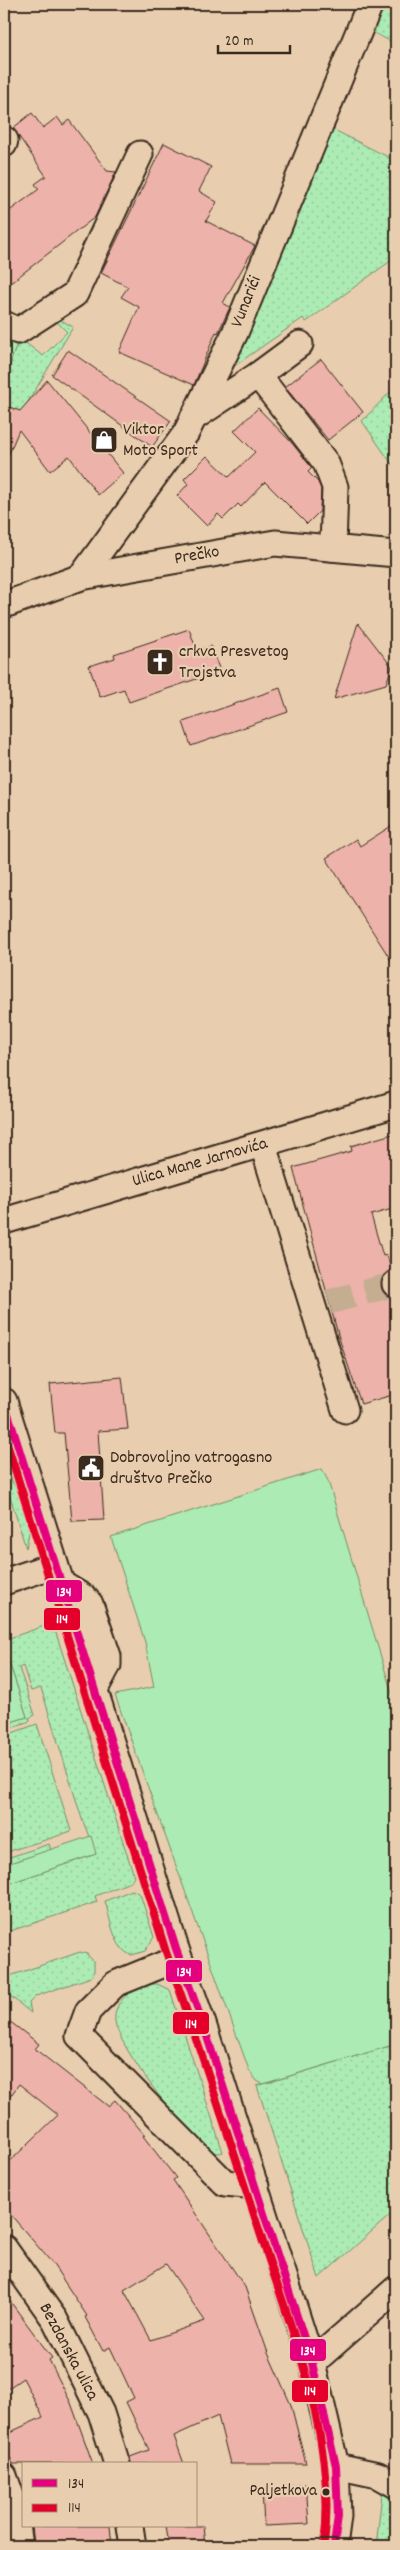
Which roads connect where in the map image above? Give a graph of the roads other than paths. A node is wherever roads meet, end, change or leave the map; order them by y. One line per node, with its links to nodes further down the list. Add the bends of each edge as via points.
1 (370, 4): 6 (street, Vunarići, via 234,333)
2 (140, 154): 3 (street, via 75,294 18,331)
3 (4, 324)
4 (300, 344): 5 (street)
5 (258, 375): 6 (street); 7 (street, via 326,463 335,487)
6 (193, 418): 9 (street, Vunarići, via 186,433)
7 (333, 548): 8 (street, Prečko); 9 (street, Prečko, via 275,543)
8 (396, 554)
9 (81, 577): 10 (street, Prečko)
10 (4, 605)
11 (396, 1104): 12 (street, Ulica Mane Jarnovića)
12 (263, 1145): 13 (street, Ulica Mane Jarnovića); 15 (street, via 322,1304)
13 (4, 1221)
14 (4, 1401): 16 (street)
15 (345, 1410)
16 (57, 1574): 17 (street); 18 (street)
17 (4, 1582)
18 (180, 1958): 19 (street); 19 (street, via 116,1984 88,2011 79,2036 225,2182)
19 (256, 2186): 22 (street)
20 (4, 2248): 23 (street, Bezdanska ulica, via 55,2320 101,2413)
21 (396, 2289): 22 (street)
22 (312, 2362): 24 (street)
23 (116, 2462)
24 (336, 2466): 26 (street, via 378,2475); 30 (street, via 338,2516)
25 (4, 2476): 28 (street, via 14,2504)
26 (396, 2485)
27 (130, 2528): 29 (street)
28 (20, 2546)
29 (133, 2546)
30 (334, 2546)

